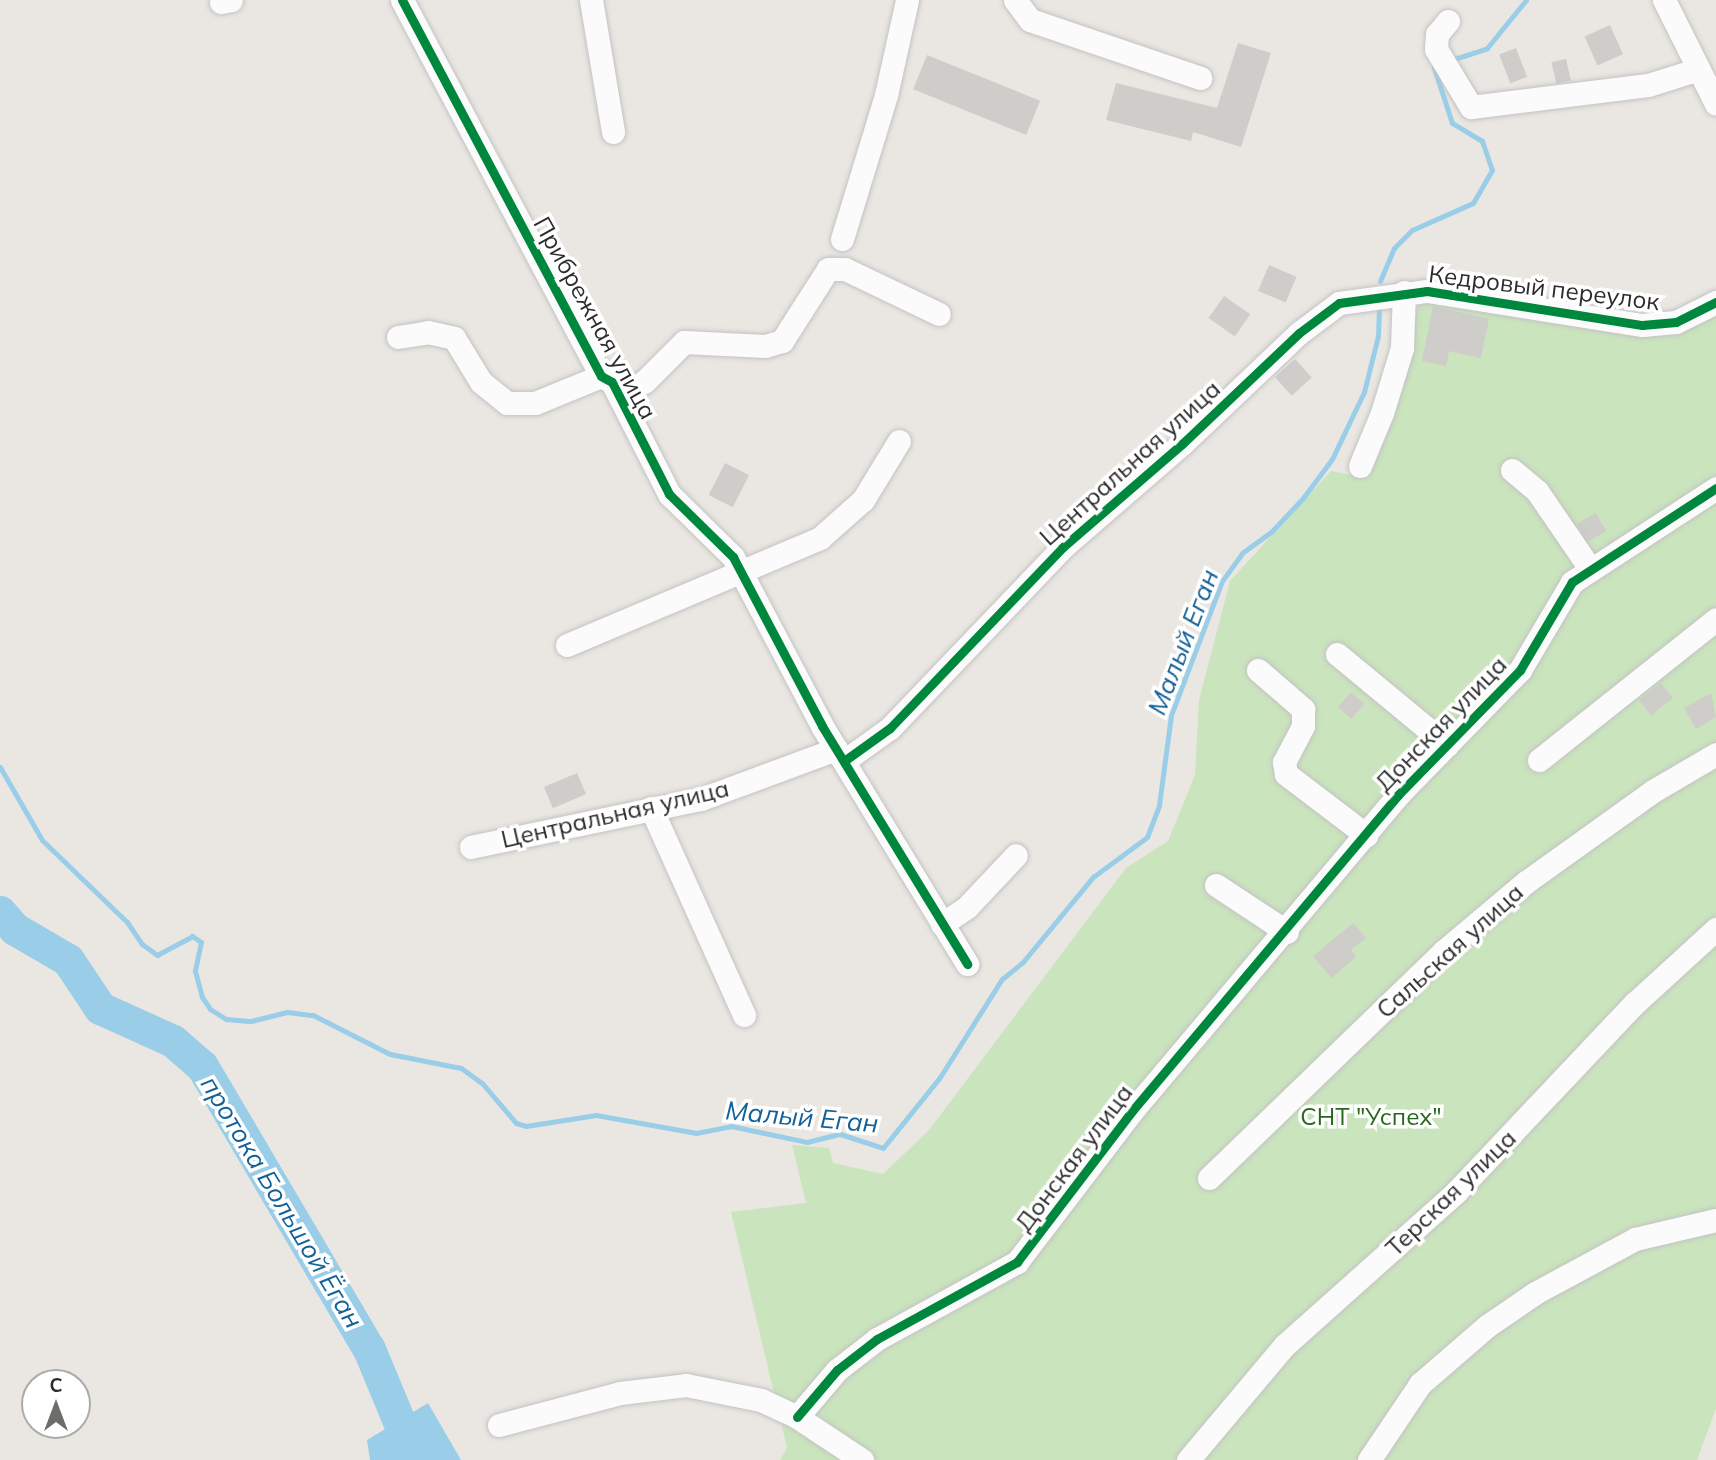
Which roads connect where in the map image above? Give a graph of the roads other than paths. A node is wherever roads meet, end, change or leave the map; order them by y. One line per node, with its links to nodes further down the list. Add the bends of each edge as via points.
1 (402, 0): 16 (street, Прибрежная улица)
2 (591, 0): 10 (street)
3 (907, 0): 11 (street, via 886,95)
4 (1015, 0): 8 (street, via 1030,20)
5 (1664, 0): 7 (street)
6 (1448, 21): 7 (street, via 1437,34 1436,49 1471,107 1656,84)
7 (1699, 69): 9 (street)
8 (1200, 78)
9 (1716, 104)
10 (613, 132)
11 (842, 239)
12 (1404, 292): 13 (street, Кедровый переулок, via 1457,293 1543,312 1642,325 1676,322); 19 (street, via 1402,348); 30 (street, Центральная улица, via 1339,303 1299,333 1182,444 1063,547 890,728)
13 (1716, 302)
14 (939, 314): 17 (street, via 845,269 828,269 782,341 765,346 684,342 645,381)
15 (398, 337): 16 (street, via 428,332 454,338 481,382 507,403 535,403)
16 (601, 376): 17 (street, Прибрежная улица, via 608,377)
17 (620, 396): 23 (street, Прибрежная улица, via 669,494 681,510 717,537)
18 (899, 440): 23 (street, via 863,500 835,528)
19 (1360, 466)
20 (1512, 470): 22 (street, via 1537,491)
21 (1716, 488): 22 (street, Донская улица)
22 (1589, 567): 28 (street, Донская улица, via 1560,599 1520,670)
23 (740, 572): 25 (street); 30 (street, Прибрежная улица)
24 (1716, 619): 31 (street)
25 (567, 645)
26 (1337, 654): 28 (street)
27 (1258, 670): 33 (street, via 1303,709 1303,726 1284,762 1286,774)
28 (1447, 745): 33 (street, Донская улица, via 1420,769)
29 (1716, 754): 42 (street, Сальская улица, via 1653,791 1526,882 1444,951)
30 (840, 755): 32 (street, Центральная улица, via 701,799); 37 (street, Прибрежная улица)
31 (1539, 760)
32 (652, 808): 34 (street, Центральная улица); 41 (street)
33 (1366, 835): 39 (street, Донская улица)
34 (471, 847)
35 (1016, 855): 37 (street, via 967,908)
36 (1216, 885): 39 (street)
37 (942, 924): 40 (street, Прибрежная улица)
38 (1716, 929): 47 (street, Терская улица, via 1634,1003 1456,1192 1286,1345)
39 (1287, 932): 44 (street, Донская улица, via 1132,1111 1017,1262 877,1339 837,1370)
40 (967, 964)
41 (744, 1015)
42 (1209, 1178)
43 (1716, 1220): 48 (street, via 1635,1239 1535,1293 1487,1326 1420,1384)
44 (797, 1417): 45 (street, via 723,1390 666,1385); 46 (street)
45 (499, 1425)
46 (862, 1460)
47 (1188, 1460)
48 (1369, 1460)

